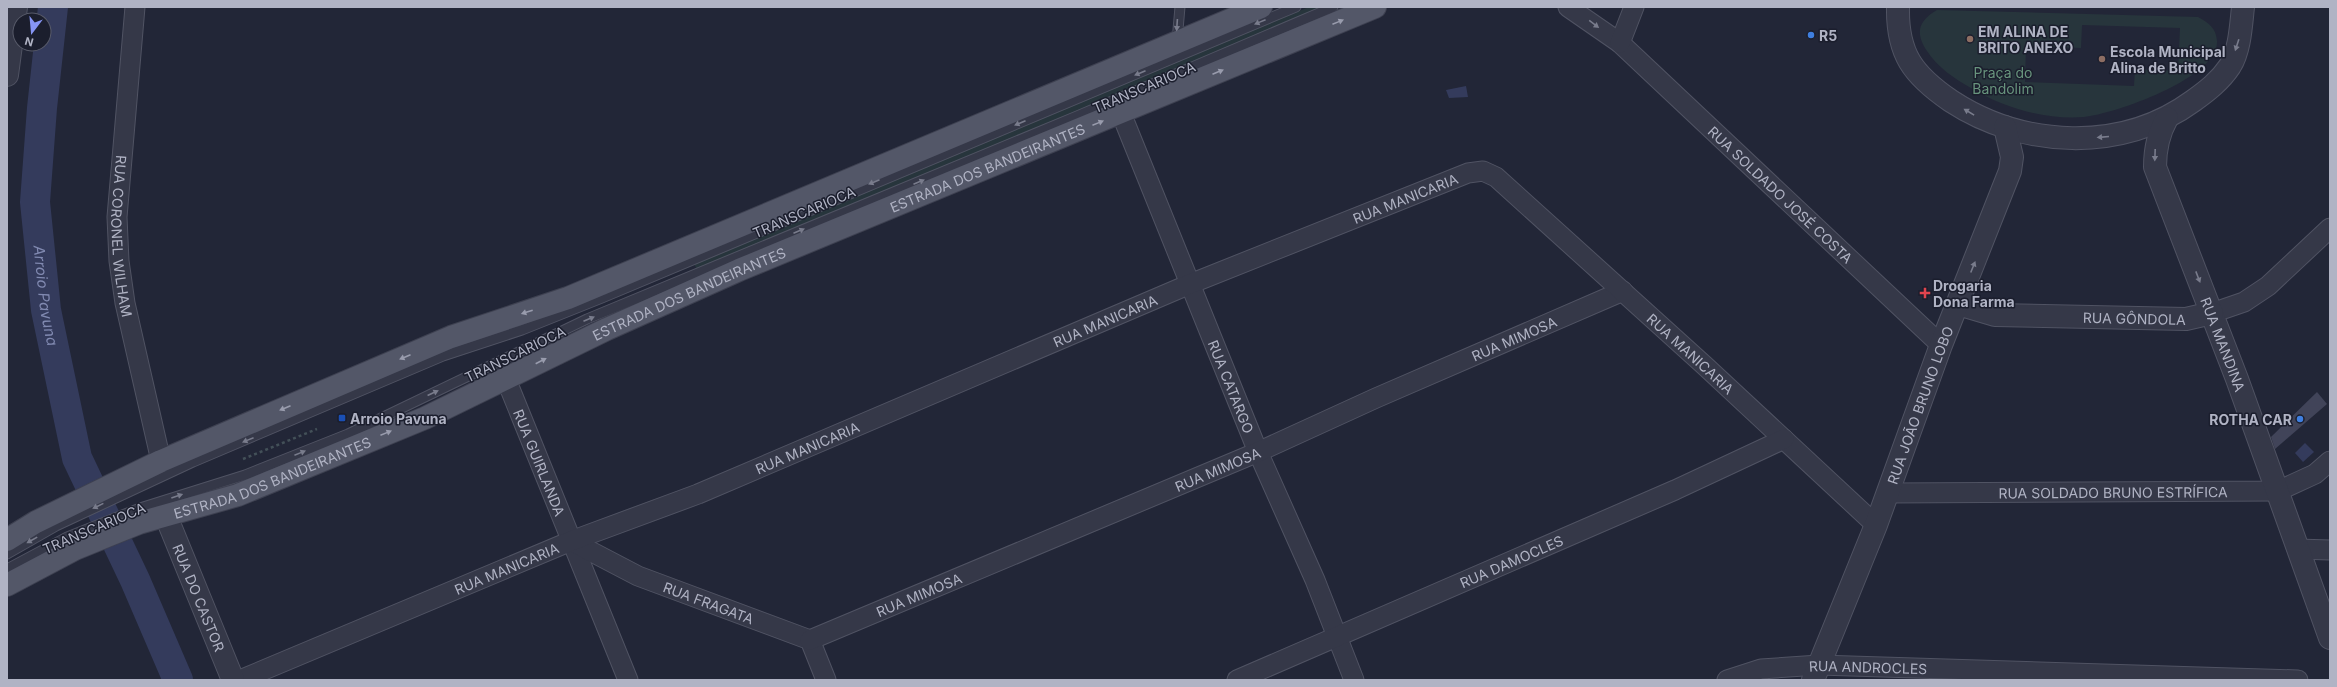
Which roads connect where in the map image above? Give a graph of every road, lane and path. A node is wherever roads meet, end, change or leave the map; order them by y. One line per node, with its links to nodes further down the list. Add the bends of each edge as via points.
1 (16, 7): 14 (street)
2 (136, 7): 29 (street, RUA CORONEL WILHAM, via 117,217 119,261 125,303)
3 (1180, 7): 12 (lane, one-way to 12)
4 (1261, 7): 12 (main road)
5 (1296, 7): 31 (lane, TRANSCARIOCA, one-way to 31, via 602,298 522,330 443,356)
6 (1333, 7): 34 (lane, TRANSCARIOCA, one-way to 6, via 348,434 587,320)
7 (1375, 7): 15 (main road, ESTRADA DOS BANDEIRANTES, one-way to 7)
8 (1568, 7): 13 (street, RUA SOLDADO JOSÉ COSTA, one-way to 13)
9 (1634, 7): 13 (street)
10 (1898, 7): 17 (street, one-way to 10, via 1973,115 1917,74 1906,58 1900,42)
11 (2243, 7): 16 (street, one-way to 16, via 2239,38 2231,64 2213,86)
12 (1177, 43): 29 (main road, one-way to 29, via 568,298 451,337)
13 (1620, 43): 23 (street, RUA SOLDADO JOSÉ COSTA)
14 (7, 75)
15 (1120, 113): 19 (street, RUA CATARGO); 24 (main road, ESTRADA DOS BANDEIRANTES, one-way to 15, via 600,332 739,270)
16 (2167, 118): 17 (street, one-way to 17, via 2136,131 2108,137 2075,139); 22 (street, RUA MANDINA, one-way to 22, via 2160,131 2155,152 2155,167)
17 (2005, 128): 21 (street, RUA JOÃO BRUNO LOBO, one-way to 17, via 2010,171 2012,157)
18 (2330, 228): 22 (street, RUA GÔNDOLA, via 2268,286 2244,302)
19 (1190, 284): 20 (street, RUA MANICARIA, via 1468,173 1483,171 1496,177); 27 (street, RUA CATARGO); 40 (street, RUA MANICARIA, via 698,494)
20 (1623, 291): 26 (street, RUA MANICARIA); 27 (street, RUA MIMOSA)
21 (1958, 304): 22 (street, RUA GÔNDOLA, via 1996,316 2186,319); 23 (street, RUA JOÃO BRUNO LOBO)
22 (2212, 313): 32 (street, RUA MANDINA)
23 (1941, 346): 33 (street, RUA JOÃO BRUNO LOBO)
24 (506, 379): 35 (main road, ESTRADA DOS BANDEIRANTES, one-way to 24, via 238,495 425,418); 40 (street, RUA GUIRLANDA)
25 (317, 429): 28 (path)
26 (1784, 439): 38 (street, RUA MANICARIA); 47 (street, RUA DAMOCLES, via 1675,490)
27 (1258, 452): 47 (street, RUA CATARGO); 49 (street, RUA MIMOSA)
28 (244, 459)
29 (161, 461): 31 (main road)
30 (2330, 461): 32 (street, RUA SOLDADO BRUNO ESTRÍFICA, via 2315,474)
31 (130, 484): 37 (main road, one-way to 37)
32 (2278, 491): 33 (street, RUA SOLDADO BRUNO ESTRÍFICA); 42 (street, RUA MANDINA)
33 (1888, 493): 38 (street, RUA JOÃO BRUNO LOBO)
34 (140, 516): 35 (main road, ESTRADA DOS BANDEIRANTES); 41 (main road, ESTRADA DOS BANDEIRANTES)
35 (166, 516): 51 (street, RUA DO CASTOR)
36 (7, 521): 37 (main road)
37 (48, 521): 39 (main road); 44 (lane, TRANSCARIOCA, one-way to 44)
38 (1876, 525): 50 (street, RUA JOÃO BRUNO LOBO)
39 (7, 540)
40 (571, 541): 49 (street, RUA FRAGATA, via 638,576); 52 (street, RUA MANICARIA); 53 (street, RUA GUIRLANDA)
41 (71, 543): 45 (lane, TRANSCARIOCA); 46 (main road, ESTRADA DOS BANDEIRANTES)
42 (2297, 549): 43 (street); 48 (street, RUA MANDINA)
43 (2330, 550)
44 (7, 554)
45 (7, 569)
46 (7, 585)
47 (1339, 637): 55 (street, RUA DAMOCLES); 56 (street, RUA CATARGO)
48 (2330, 638)
49 (810, 640): 54 (street)
50 (1816, 672): 57 (street, RUA ANDROCLES, via 1761,669); 58 (street, RUA ANDROCLES)
51 (233, 680)
52 (240, 680)
53 (628, 680)
54 (826, 680)
55 (1237, 680)
56 (1354, 680)
57 (1727, 680)
58 (2298, 680)

